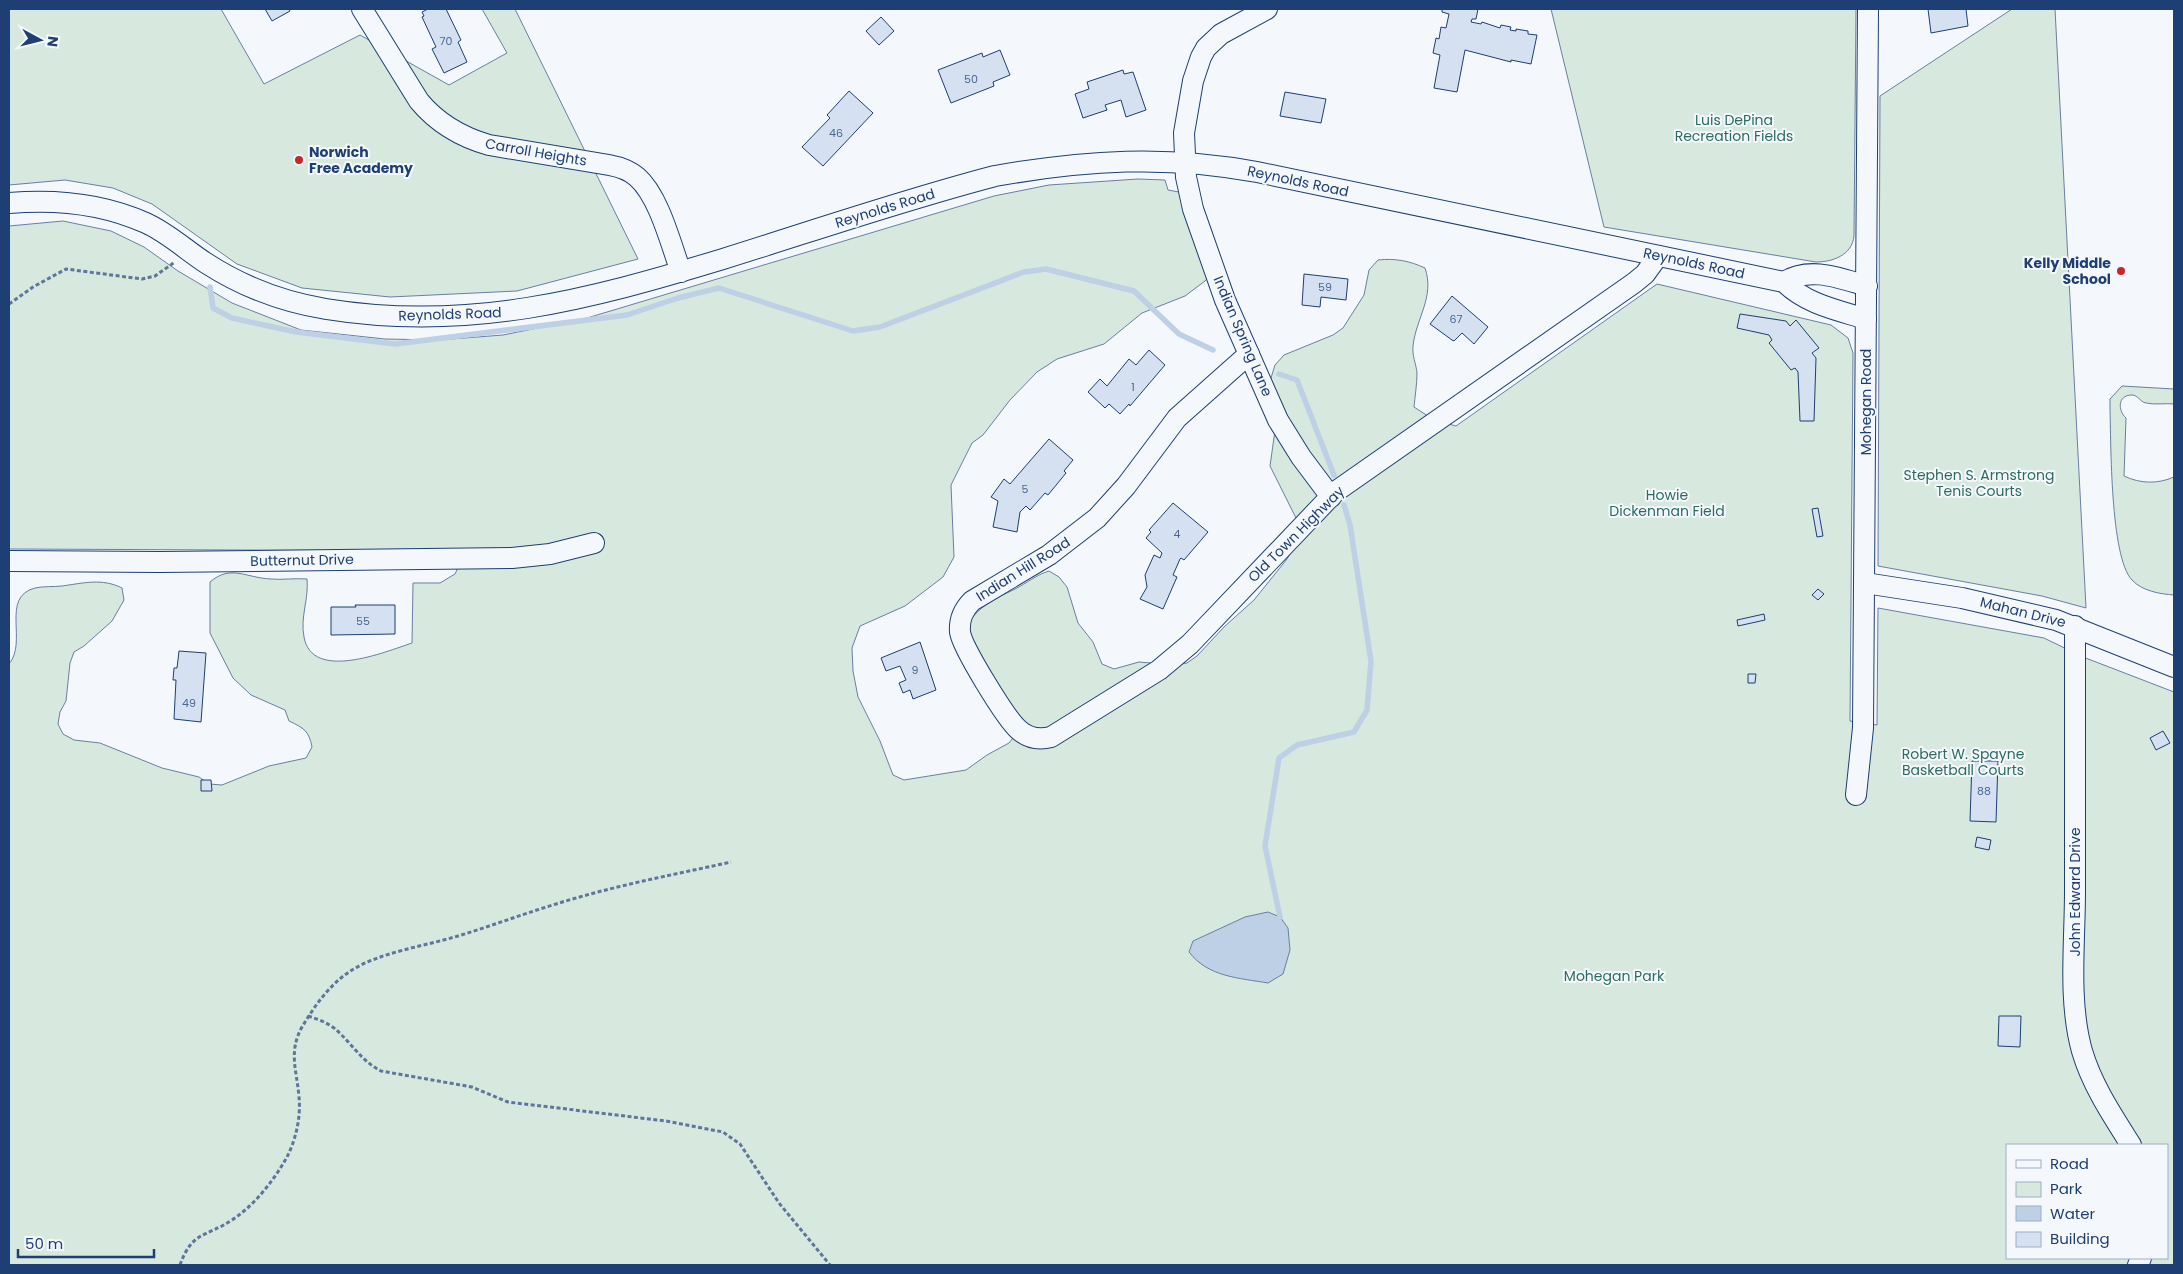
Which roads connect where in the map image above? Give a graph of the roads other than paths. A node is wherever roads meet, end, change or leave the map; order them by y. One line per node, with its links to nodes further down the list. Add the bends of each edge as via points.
1 (362, 9): 7 (street, Carroll Heights, via 420,102 450,129 489,145 609,165 639,178 651,195)
2 (1267, 9): 4 (street, Indian Spring Lane, via 1221,34 1202,57 1193,81 1187,115)
3 (1868, 9): 9 (street, Mohegan Road)
4 (1184, 161): 6 (street, Reynolds Road, via 1264,174); 7 (street, Reynolds Road, via 1049,167 995,176); 11 (street, Indian Spring Lane, via 1194,209 1225,300)
5 (9, 203): 7 (street, Reynolds Road, via 56,203 107,210 147,224 238,282 273,296 324,309 401,317 459,317 511,312 581,299)
6 (1658, 256): 8 (street, Reynolds Road); 12 (street, Old Town Highway, via 1646,274 1634,283 1359,474)
7 (681, 272)
8 (1784, 282): 9 (street, via 1796,275 1812,273); 10 (street, Reynolds Road, via 1808,299)
9 (1866, 286): 10 (street, Mohegan Road)
10 (1866, 319): 15 (street, Mohegan Road)
11 (1249, 354): 12 (street, Indian Spring Lane, via 1289,440); 18 (street, Indian Hill Road, via 1177,418 1126,486 1097,518 1049,555 972,601 963,612 960,631 964,645 1009,719 1020,731)
12 (1331, 497): 18 (street, Old Town Highway, via 1170,662 1057,734 1044,739)
13 (594, 544): 14 (street, Butternut Drive, via 512,558)
14 (9, 561)
15 (1865, 583): 16 (street, Mahan Drive, via 1962,598); 19 (street, Mohegan Road, via 1864,728)
16 (2075, 626): 17 (street, Mahan Drive); 20 (street, John Edward Drive, via 2077,1022 2091,1076)
17 (2174, 667)
18 (1032, 737)
19 (1856, 795)
20 (2130, 1144)

